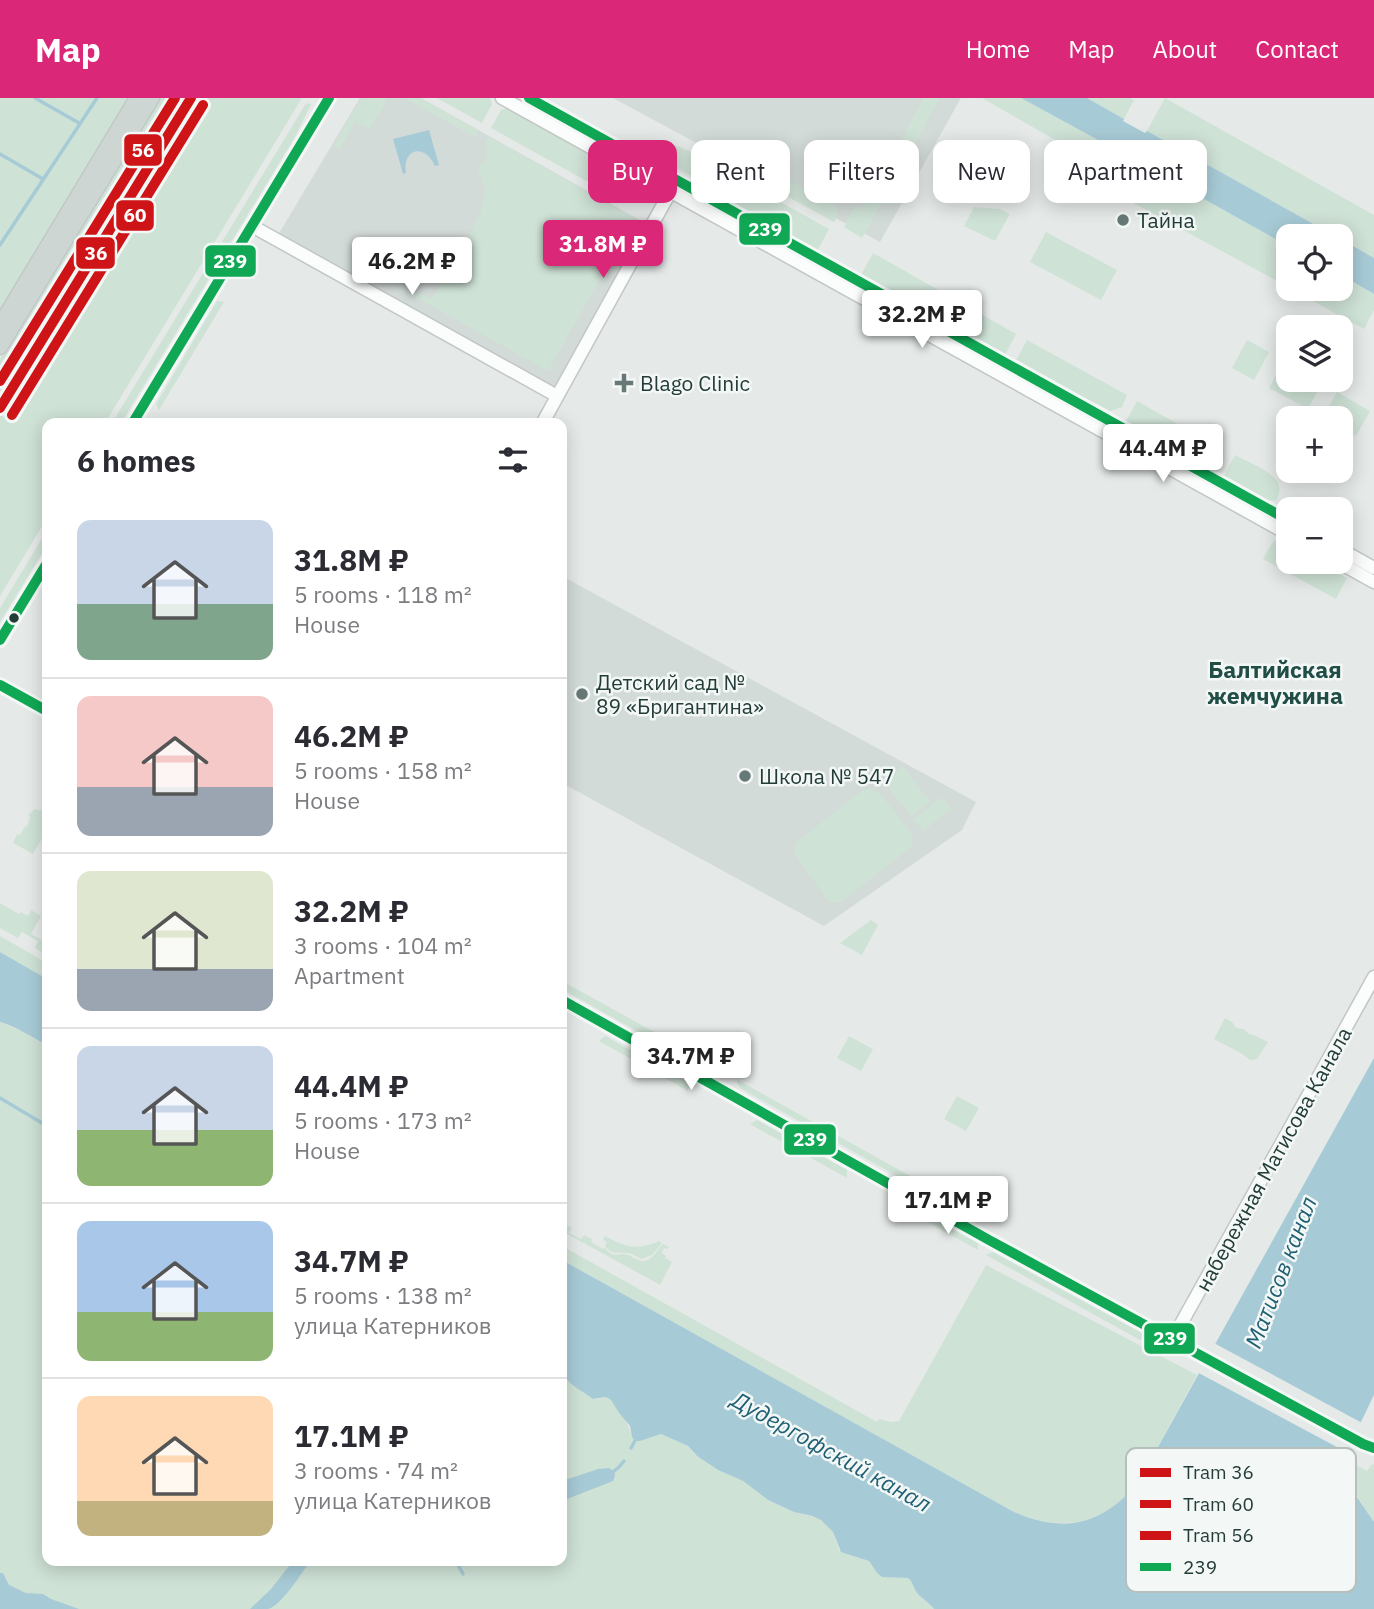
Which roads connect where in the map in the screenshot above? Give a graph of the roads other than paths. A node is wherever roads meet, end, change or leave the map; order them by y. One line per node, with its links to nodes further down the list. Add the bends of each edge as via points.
1 (137, 98): 12 (main road)
2 (152, 98): 13 (main road)
3 (329, 98): 11 (street)
4 (502, 98): 7 (street)
5 (529, 98): 6 (street)
6 (598, 140)
7 (588, 142)
8 (677, 188): 17 (street)
9 (677, 188): 18 (street)
10 (665, 203): 14 (street)
11 (252, 226): 14 (street); 15 (street)
12 (0, 325)
13 (0, 347)
14 (557, 396): 16 (street)
15 (136, 418)
16 (545, 418)
17 (1276, 513)
18 (1276, 527)
19 (1353, 557): 20 (street)
20 (1374, 568)
21 (1353, 570): 23 (street)
22 (42, 571): 24 (street)
23 (1374, 582)
24 (0, 640)
25 (0, 685): 26 (street)
26 (42, 708)
27 (1374, 978): 29 (street, набережная Матисова Канала)
28 (567, 1003): 29 (street)
29 (1172, 1340): 30 (street)
30 (1368, 1446)

